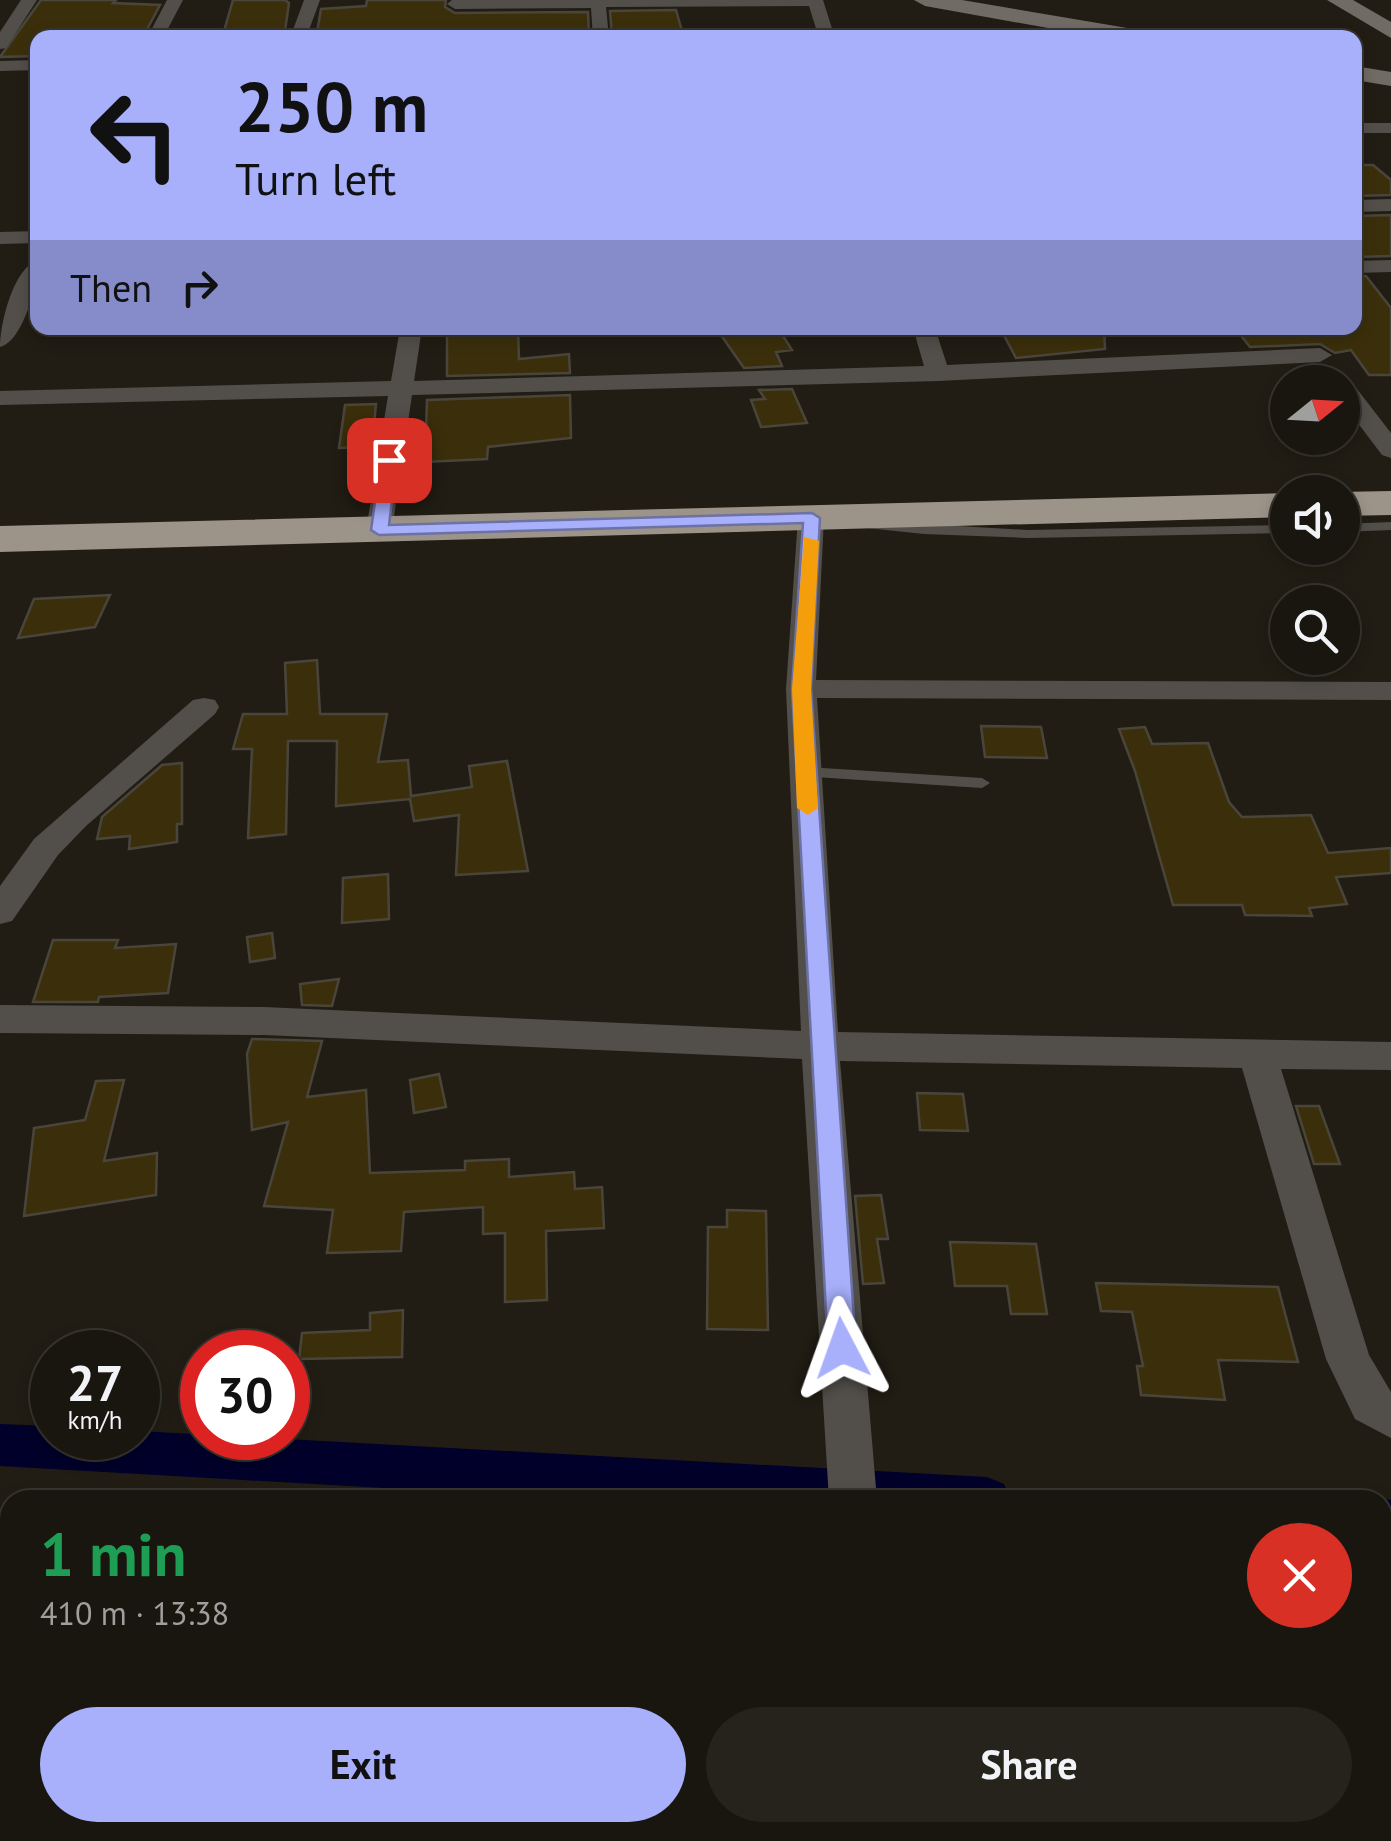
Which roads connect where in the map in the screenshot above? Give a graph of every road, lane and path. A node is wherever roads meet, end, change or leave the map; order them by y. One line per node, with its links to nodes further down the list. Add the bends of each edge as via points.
1 (175, 0): 10 (street)
2 (312, 0): 11 (street)
3 (815, 0): 7 (street); 13 (street)
4 (925, 0): 14 (street)
5 (1338, 0): 15 (street)
6 (27, 3): 8 (street); 16 (street)
7 (598, 3): 9 (street); 12 (street)
8 (0, 7)
9 (455, 8)
10 (159, 30)
11 (301, 30)
12 (600, 30)
13 (824, 30)
14 (1099, 30)
15 (1391, 31)
16 (0, 44)
17 (30, 65): 18 (street)
18 (0, 66)
19 (1362, 74): 20 (street)
20 (1391, 79)
21 (1362, 128): 22 (street)
22 (1391, 128)
23 (1391, 205): 24 (street)
24 (1362, 206)
25 (0, 238): 26 (street)
26 (30, 238)
27 (1391, 266): 28 (street)
28 (1362, 267)
29 (28, 306): 33 (street)
30 (410, 335): 37 (street)
31 (926, 335): 36 (street)
32 (1305, 335): 34 (street)
33 (0, 340)
34 (1320, 355): 35 (street); 36 (street)
35 (1328, 365)
36 (938, 374): 37 (street)
37 (399, 390): 38 (street); 48 (street)
38 (0, 398)
39 (1360, 408): 40 (street)
40 (1391, 450)
41 (1391, 503): 42 (highway)
42 (1360, 504)
43 (1270, 505): 44 (highway)
44 (812, 518): 47 (lane, via 986,536); 48 (highway); 50 (street)
45 (1391, 526): 46 (lane)
46 (1360, 527)
47 (1270, 529)
48 (379, 530): 49 (highway)
49 (0, 539)
50 (802, 689): 51 (street); 53 (street)
51 (1391, 690)
52 (204, 706): 55 (street, via 46,846)
53 (806, 772): 54 (lane); 57 (street)
54 (982, 784)
55 (0, 912)
56 (0, 1019): 57 (street, via 264,1021)
57 (820, 1046): 58 (street); 61 (street)
58 (1257, 1053): 59 (street); 60 (street, via 1348,1358 1371,1404)
59 (1391, 1056)
60 (1391, 1417)
61 (852, 1490)

